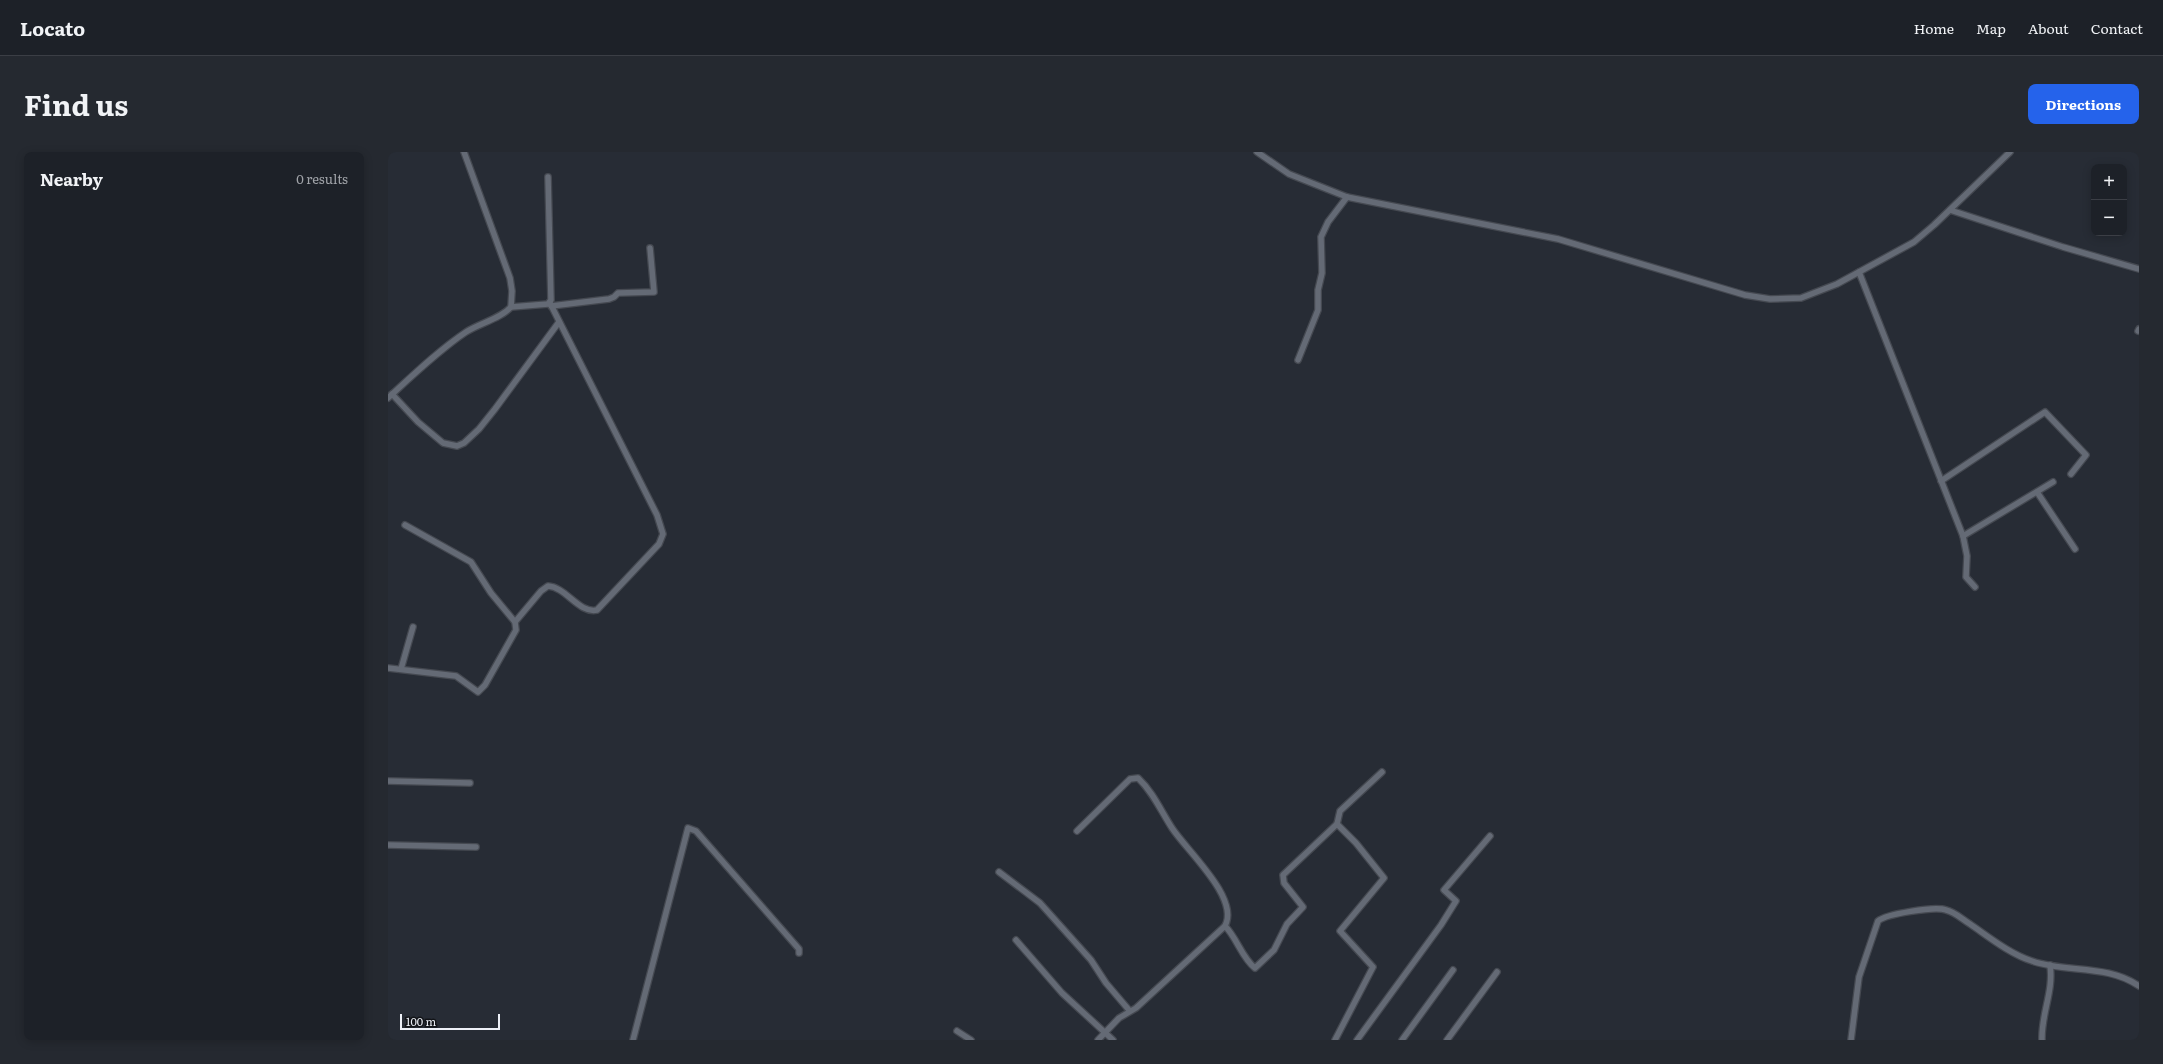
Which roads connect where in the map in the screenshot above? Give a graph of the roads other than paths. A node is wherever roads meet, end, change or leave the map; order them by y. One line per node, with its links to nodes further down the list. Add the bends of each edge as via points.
1 (464, 152): 11 (street, via 510,278)
2 (1256, 152): 5 (street, via 1289,174)
3 (2010, 152): 6 (street)
4 (548, 177): 10 (street)
5 (1347, 197): 9 (street, via 1558,239 1745,295 1770,299 1801,298); 13 (street, via 1328,222 1321,237 1322,273 1318,290 1318,310)
6 (1950, 210): 8 (street, via 2063,247); 9 (street, via 1914,242)
7 (650, 248): 10 (street, via 654,292 618,293 609,299)
8 (2139, 268)
9 (1859, 272): 16 (street)
10 (551, 304): 11 (street); 12 (street)
11 (511, 307): 14 (street, via 461,336)
12 (559, 322): 14 (street, via 495,409 464,443 457,446 443,443); 23 (street, via 657,515 663,534 659,544 597,610 586,609 548,586)
13 (1298, 360)
14 (390, 396)
15 (2071, 474): 16 (street, via 2086,455 2045,412)
16 (1941, 481): 20 (street)
17 (2053, 482): 18 (street)
18 (2037, 492): 20 (street); 21 (street)
19 (406, 525): 23 (street, via 472,562 491,593)
20 (1963, 536): 22 (street, via 1967,556 1966,577)
21 (2075, 549)
22 (1975, 587)
23 (515, 622): 26 (street, via 515,633 485,685 478,692 456,676)
24 (413, 627): 26 (street)
25 (388, 668): 26 (street)
26 (401, 669)
27 (1382, 772): 30 (street, via 1340,811)
28 (388, 781): 29 (street)
29 (470, 784)
30 (1337, 824): 36 (street, via 1283,875 1284,883 1303,907 1287,924 1274,950 1256,968 1251,965); 50 (street, via 1384,878 1340,931 1374,967)
31 (1077, 831): 36 (street, via 1130,779 1138,778 1153,796 1173,829 1205,868 1224,898 1228,909)
32 (1490, 836): 51 (street, via 1444,890 1456,901)
33 (388, 845): 34 (street)
34 (476, 847)
35 (999, 872): 43 (street, via 1046,909 1091,960)
36 (1225, 926): 43 (street, via 1140,1004)
37 (1016, 940): 45 (street, via 1062,993)
38 (799, 953): 46 (street, via 799,949 696,831 688,828)
39 (2050, 965): 42 (street, via 2101,971 2123,977); 54 (street, via 2021,957 1946,910 1882,918 1878,921 1859,977); 55 (street, via 2052,985 2042,1024)
40 (1453, 970): 52 (street)
41 (1497, 972): 53 (street)
42 (2139, 986)
43 (1129, 1010): 45 (street)
44 (957, 1031): 47 (street)
45 (1105, 1033): 48 (street); 49 (street)
46 (633, 1040)
47 (971, 1040)
48 (1098, 1040)
49 (1113, 1040)
50 (1335, 1040)
51 (1358, 1040)
52 (1402, 1040)
53 (1446, 1040)
54 (1851, 1040)
55 (2042, 1040)

